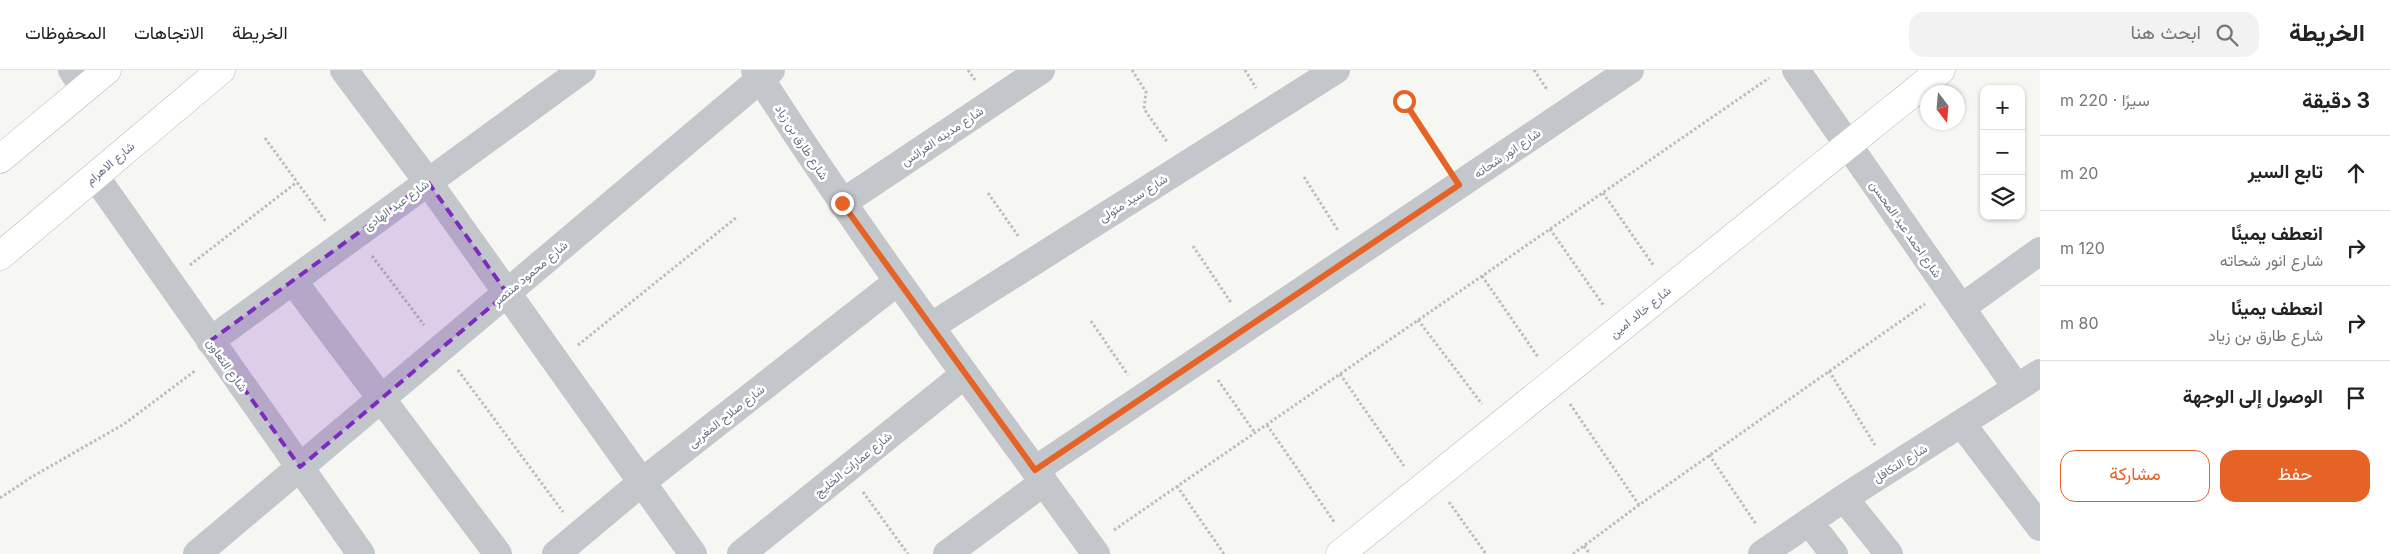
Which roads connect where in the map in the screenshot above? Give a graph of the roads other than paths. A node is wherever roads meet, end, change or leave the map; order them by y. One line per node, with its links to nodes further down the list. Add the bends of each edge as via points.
1 (107, 70): 11 (main road)
2 (221, 70): 14 (main road, شارع الاهرام)
3 (344, 70): 15 (street)
4 (582, 70): 15 (street, شارع عبد الهادى)
5 (1041, 70): 16 (street, شارع مدينه العرائس)
6 (1336, 70): 23 (street, شارع سيد متولى)
7 (1630, 70): 30 (street, شارع انور شحاته, via 1202,358)
8 (1941, 70): 12 (main road, شارع خالد امين)
9 (762, 73): 16 (street, شارع طارق بن زياد); 21 (street, شارع محمود منتصر)
10 (1784, 73): 12 (street, شارع احمد عبد المحسن)
11 (78, 79): 13 (main road)
12 (1848, 145): 22 (street, شارع احمد عبد المحسن); 36 (main road, شارع خالد امين)
13 (0, 159)
14 (95, 176): 18 (main road, شارع الاهرام); 24 (street, شارع التعاون)
15 (428, 182): 19 (street, شارع عبد الهادى); 21 (street)
16 (842, 203): 20 (street, شارع طارق بن زياد)
17 (2040, 251): 22 (street)
18 (0, 256)
19 (293, 281): 24 (street, شارع عبد الهادى); 27 (street)
20 (898, 282): 23 (street, شارع طارق بن زياد); 31 (street, شارع صلاح المغربى)
21 (507, 293): 27 (street, شارع محمود منتصر); 31 (street)
22 (1954, 298): 26 (street, شارع احمد عبد المحسن)
23 (930, 327): 25 (street, شارع طارق بن زياد)
24 (214, 347): 29 (street, شارع التعاون)
25 (965, 374): 30 (street, شارع طارق بن زياد); 43 (street, شارع عمارات الخليج)
26 (2034, 378): 28 (street, شارع التكافل)
27 (381, 398): 29 (street, شارع محمود منتصر); 40 (street)
28 (1962, 424): 32 (street, شارع التكافل); 34 (street)
29 (300, 467): 38 (street, شارع محمود منتصر); 39 (street, شارع التعاون)
30 (1040, 476): 35 (street, شارع طارق بن زياد); 44 (street, شارع انور شحاته)
31 (642, 482): 41 (street, شارع صلاح المغربى); 42 (street)
32 (1844, 498): 33 (street, شارع التكافل); 46 (street)
33 (1809, 522): 37 (street, شارع التكافل); 45 (street)
34 (2040, 527)
35 (1094, 550)
36 (1345, 550)
37 (1766, 551)
38 (197, 554)
39 (361, 554)
40 (498, 554)
41 (556, 554)
42 (693, 554)
43 (741, 554)
44 (947, 554)
45 (1834, 554)
46 (1889, 554)

